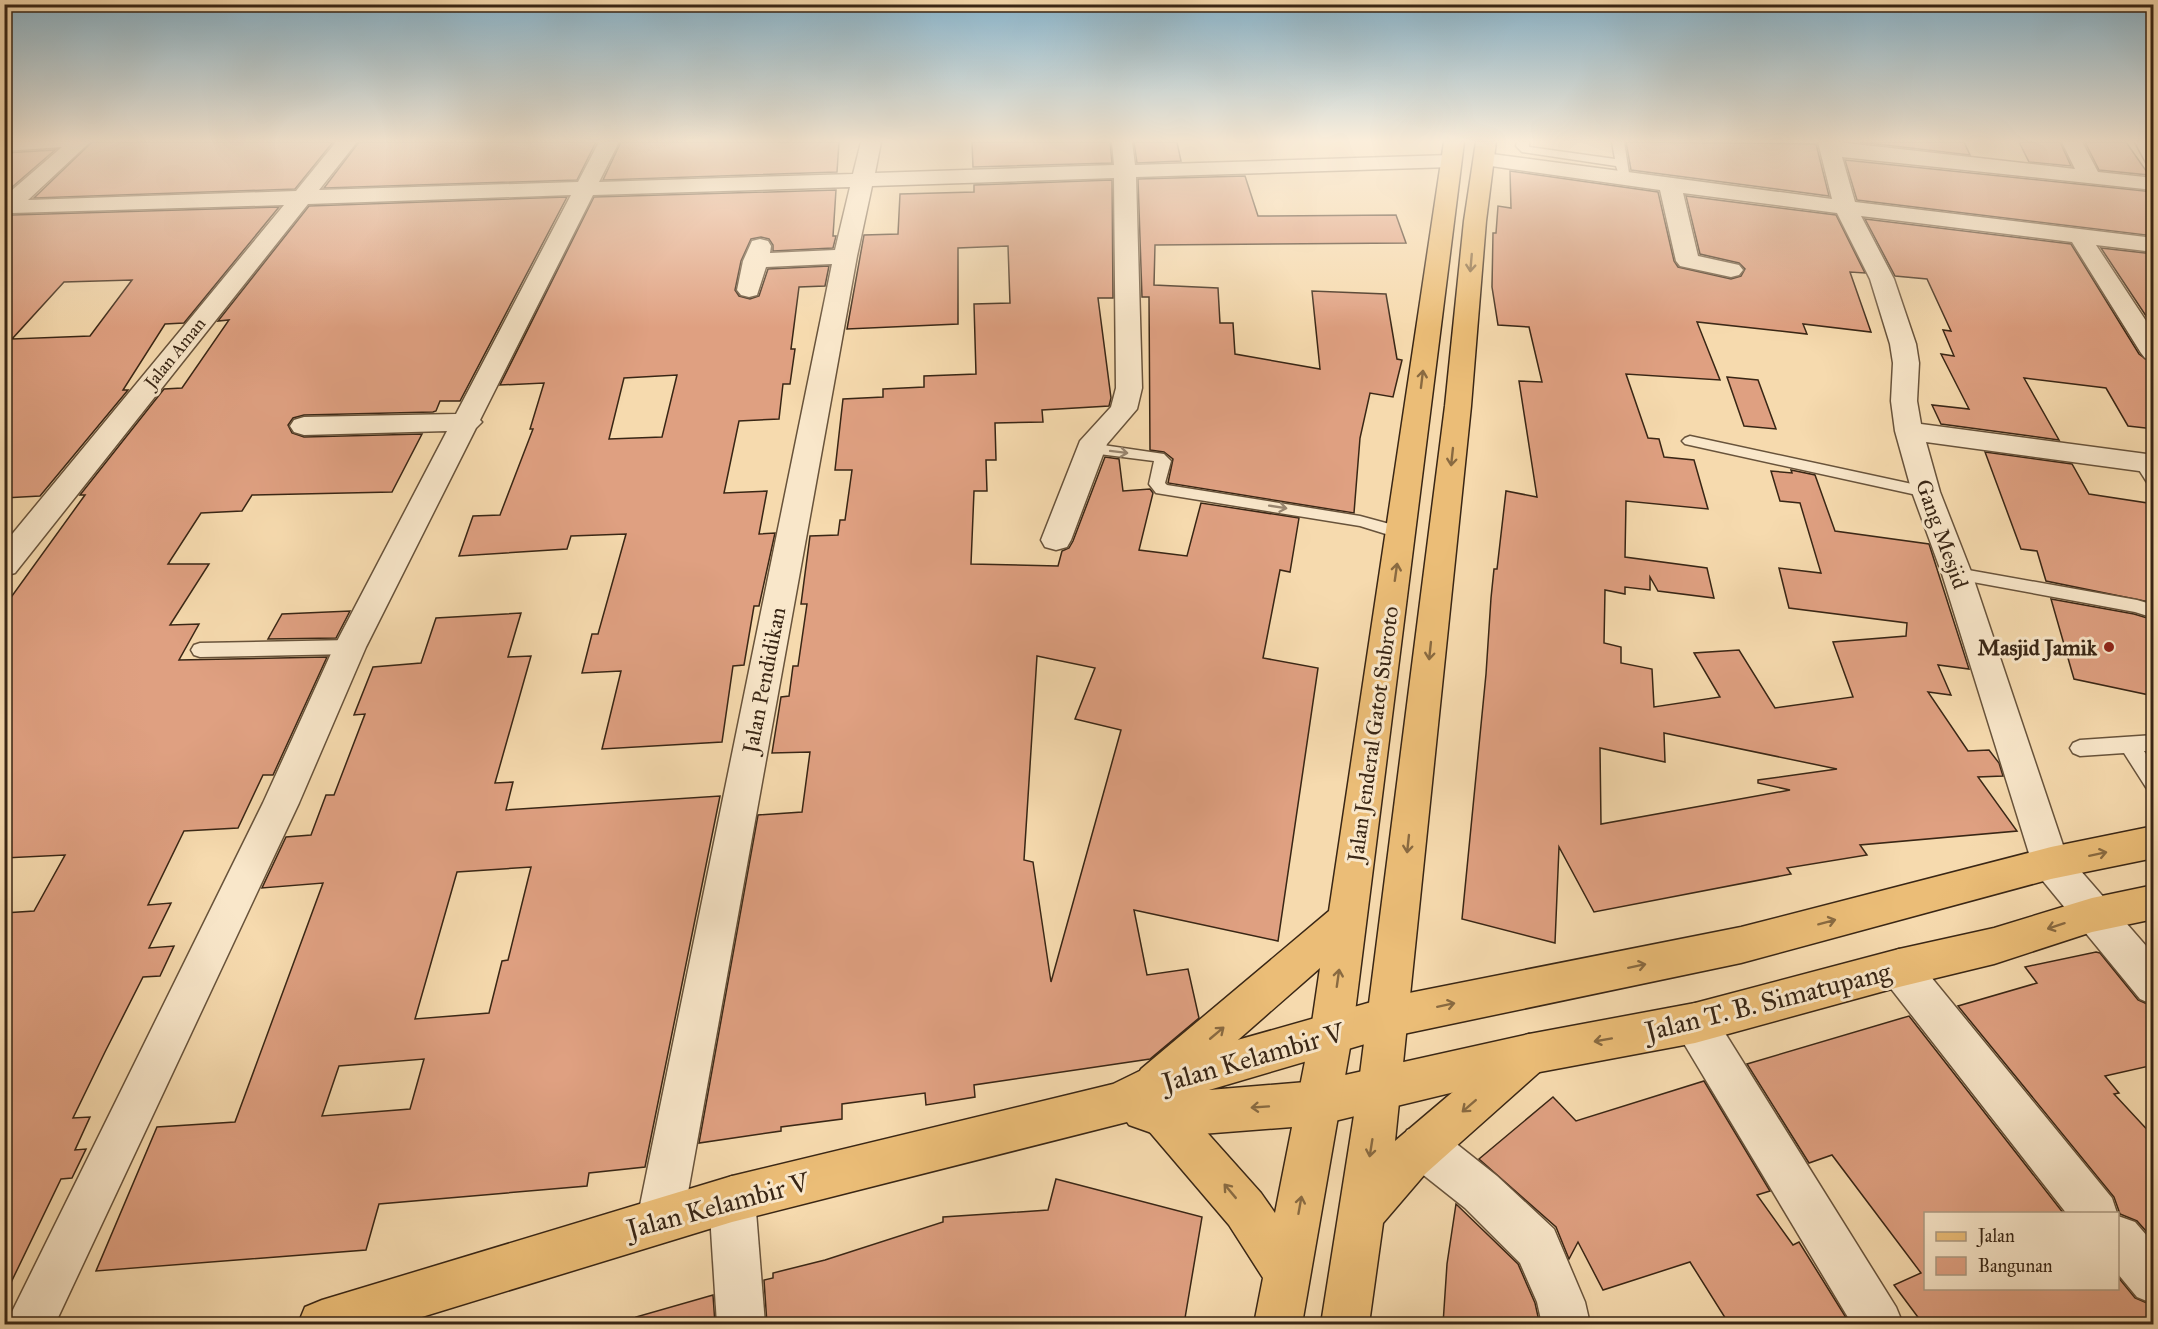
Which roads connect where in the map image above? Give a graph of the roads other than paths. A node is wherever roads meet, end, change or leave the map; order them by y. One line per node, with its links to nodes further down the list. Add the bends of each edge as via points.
1 (103, 204): 11 (street)
2 (296, 204): 29 (street, Jalan Aman)
3 (577, 204): 20 (street)
4 (858, 204): 16 (street, Jalan Pendidikan)
5 (1126, 204): 25 (street, via 1129,388 1124,409 1094,441)
6 (1445, 204): 12 (main road, Jalan Jenderal Gatot Subroto)
7 (1477, 204): 13 (main road, Jalan Jenderal Gatot Subroto)
8 (1675, 204): 17 (street, via 1688,261)
9 (1828, 204): 10 (street)
10 (1845, 206): 14 (street); 22 (street, Gang Mesjid, via 1882,279 1903,344)
11 (5, 207)
12 (1443, 217): 13 (main road); 27 (main road, Jalan Jenderal Gatot Subroto, one-way to 12)
13 (1475, 221): 45 (main road, Jalan Jenderal Gatot Subroto, one-way to 45)
14 (2080, 237): 15 (street); 19 (street)
15 (2154, 244)
16 (845, 256): 18 (street, via 757,254); 56 (street, Jalan Pendidikan)
17 (1731, 270)
18 (749, 290)
19 (2154, 353)
20 (468, 422): 21 (street); 32 (street)
21 (304, 426)
22 (1909, 431): 24 (street); 26 (street, Gang Mesjid)
23 (1690, 441): 26 (lane)
24 (2150, 469)
25 (1080, 479): 27 (lane, one-way to 27, via 1095,450 1160,457 1163,461 1157,484 1162,489 1360,520); 28 (street)
26 (1926, 492): 30 (street, Gang Mesjid)
27 (1402, 533): 42 (main road, Jalan Jenderal Gatot Subroto, one-way to 27)
28 (1056, 540)
29 (4, 565)
30 (1957, 574): 31 (lane); 39 (street, Gang Mesjid)
31 (2154, 612)
32 (350, 647): 33 (lane); 60 (street, via 280,803)
33 (200, 650)
34 (2154, 743): 35 (lane)
35 (2130, 746): 36 (lane); 37 (lane)
36 (2080, 748)
37 (2154, 783)
38 (2154, 842): 39 (main road, one-way to 38)
39 (2051, 863): 41 (street, Gang Mesjid); 45 (main road, one-way to 39, via 1741,945)
40 (2154, 902): 41 (main road, Jalan T. B. Simatupang)
41 (2092, 915): 43 (main road, Jalan T. B. Simatupang, one-way to 43, via 1994,946); 44 (street, Gang Mesjid)
42 (1346, 921): 47 (main road, Jalan Jenderal Gatot Subroto, one-way to 42); 50 (main road, one-way to 42)
43 (1899, 968): 46 (main road, Jalan T. B. Simatupang); 54 (street)
44 (2154, 986)
45 (1389, 1017): 47 (main road, Jalan Kelambir V); 49 (main road, Jalan Jenderal Gatot Subroto)
46 (1695, 1023): 48 (main road, Jalan T. B. Simatupang, one-way to 48); 66 (street)
47 (1331, 1036): 50 (main road, Jalan Kelambir V); 51 (main road, Jalan Jenderal Gatot Subroto)
48 (1529, 1054): 49 (main road, Jalan T. B. Simatupang); 52 (main road, one-way to 52)
49 (1380, 1090): 51 (main road, Jalan Kelambir V); 55 (main road, Jalan Jenderal Gatot Subroto, one-way to 55)
50 (1146, 1101): 51 (main road, Jalan Kelambir V, one-way to 50); 53 (main road, Jalan Kelambir V); 58 (main road, one-way to 50, via 1245,1209)
51 (1318, 1103): 58 (main road, Jalan Jenderal Gatot Subroto, one-way to 51)
52 (1423, 1146): 55 (main road); 65 (street, via 1481,1192 1538,1246)
53 (732, 1199): 56 (main road, Jalan Kelambir V); 62 (street)
54 (2094, 1212)
55 (1361, 1214): 64 (main road, Jalan Jenderal Gatot Subroto)
56 (660, 1220): 61 (main road, Jalan Kelambir V)
57 (2119, 1240): 59 (street)
58 (1288, 1274): 63 (main road, Jalan Jenderal Gatot Subroto)
59 (2154, 1280)
60 (30, 1324)
61 (322, 1324)
62 (741, 1324)
63 (1278, 1324)
64 (1345, 1324)
65 (1566, 1324)
66 (1879, 1324)

